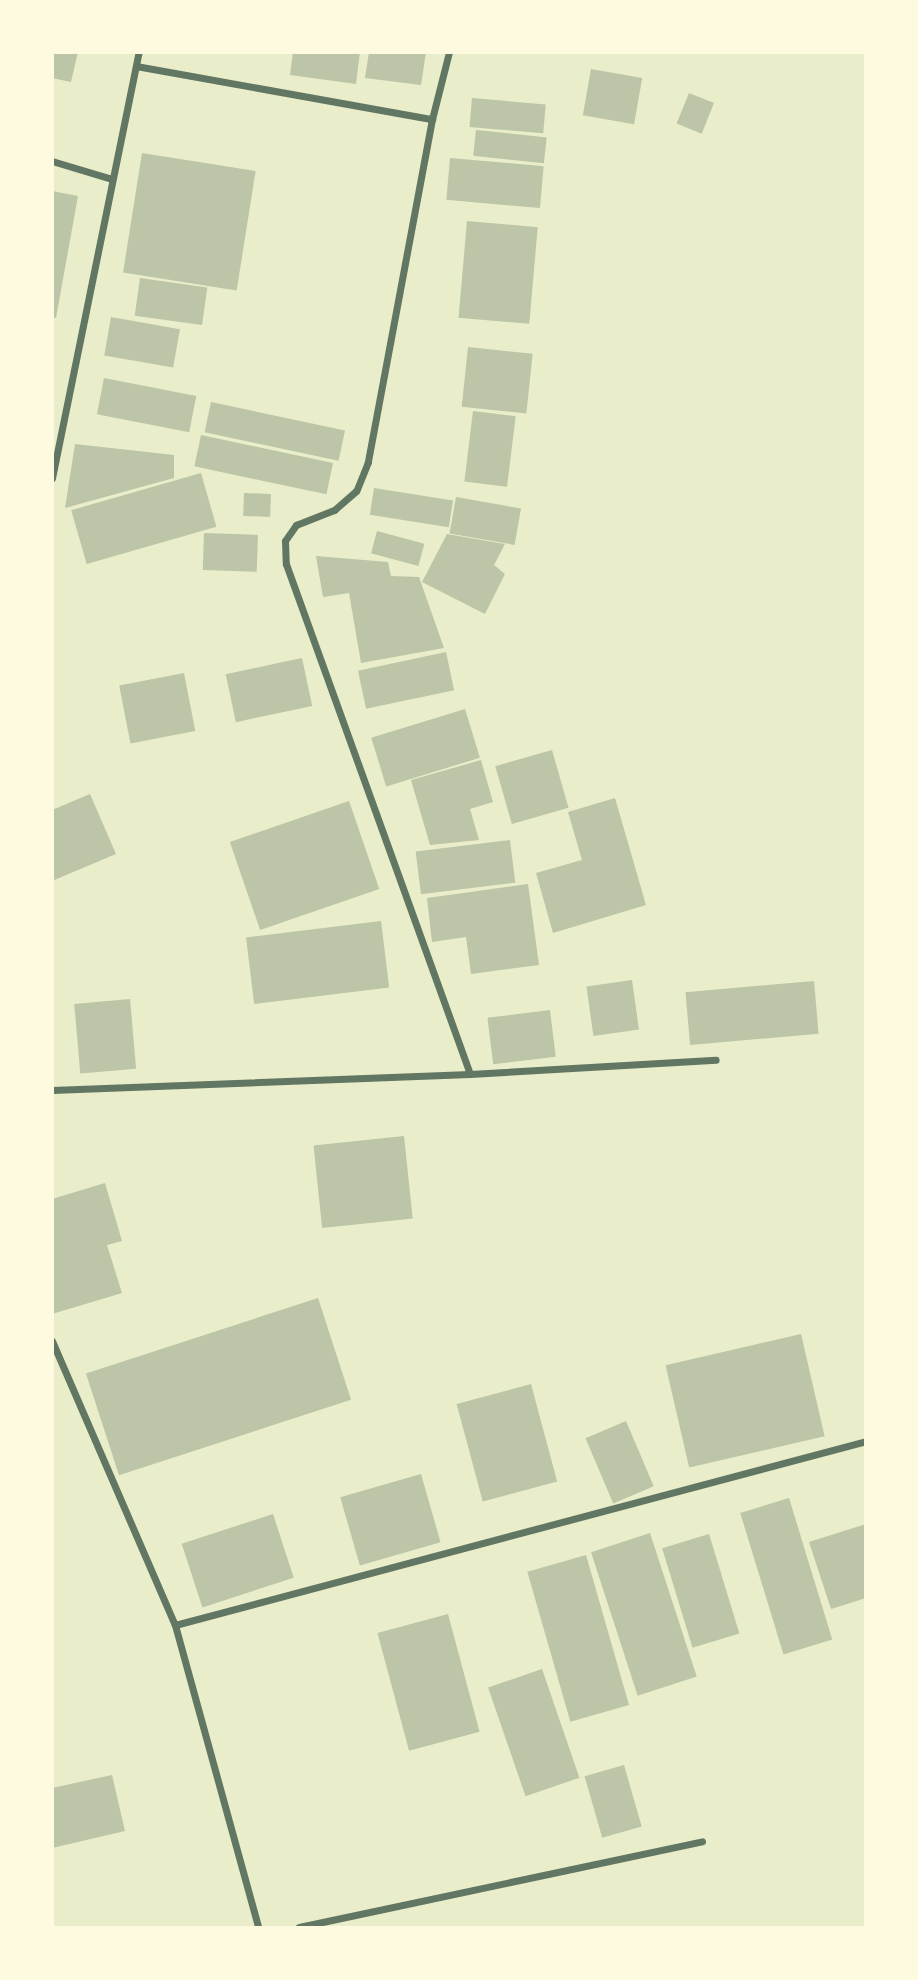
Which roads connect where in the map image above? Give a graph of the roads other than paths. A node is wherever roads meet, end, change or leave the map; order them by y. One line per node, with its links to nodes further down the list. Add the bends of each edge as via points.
1 (139, 52): 3 (street)
2 (449, 52): 4 (street)
3 (136, 66): 4 (street); 6 (street)
4 (432, 119): 9 (street, via 368,462 356,491 334,510 296,525 285,541 291,577)
5 (52, 161): 6 (street)
6 (112, 179): 7 (street)
7 (52, 478)
8 (716, 1060): 9 (street)
9 (470, 1074): 10 (street)
10 (55, 1090)
11 (52, 1341): 13 (street)
12 (866, 1441): 13 (street)
13 (175, 1625): 15 (street)
14 (702, 1841): 16 (street)
15 (258, 1927)
16 (299, 1927)

